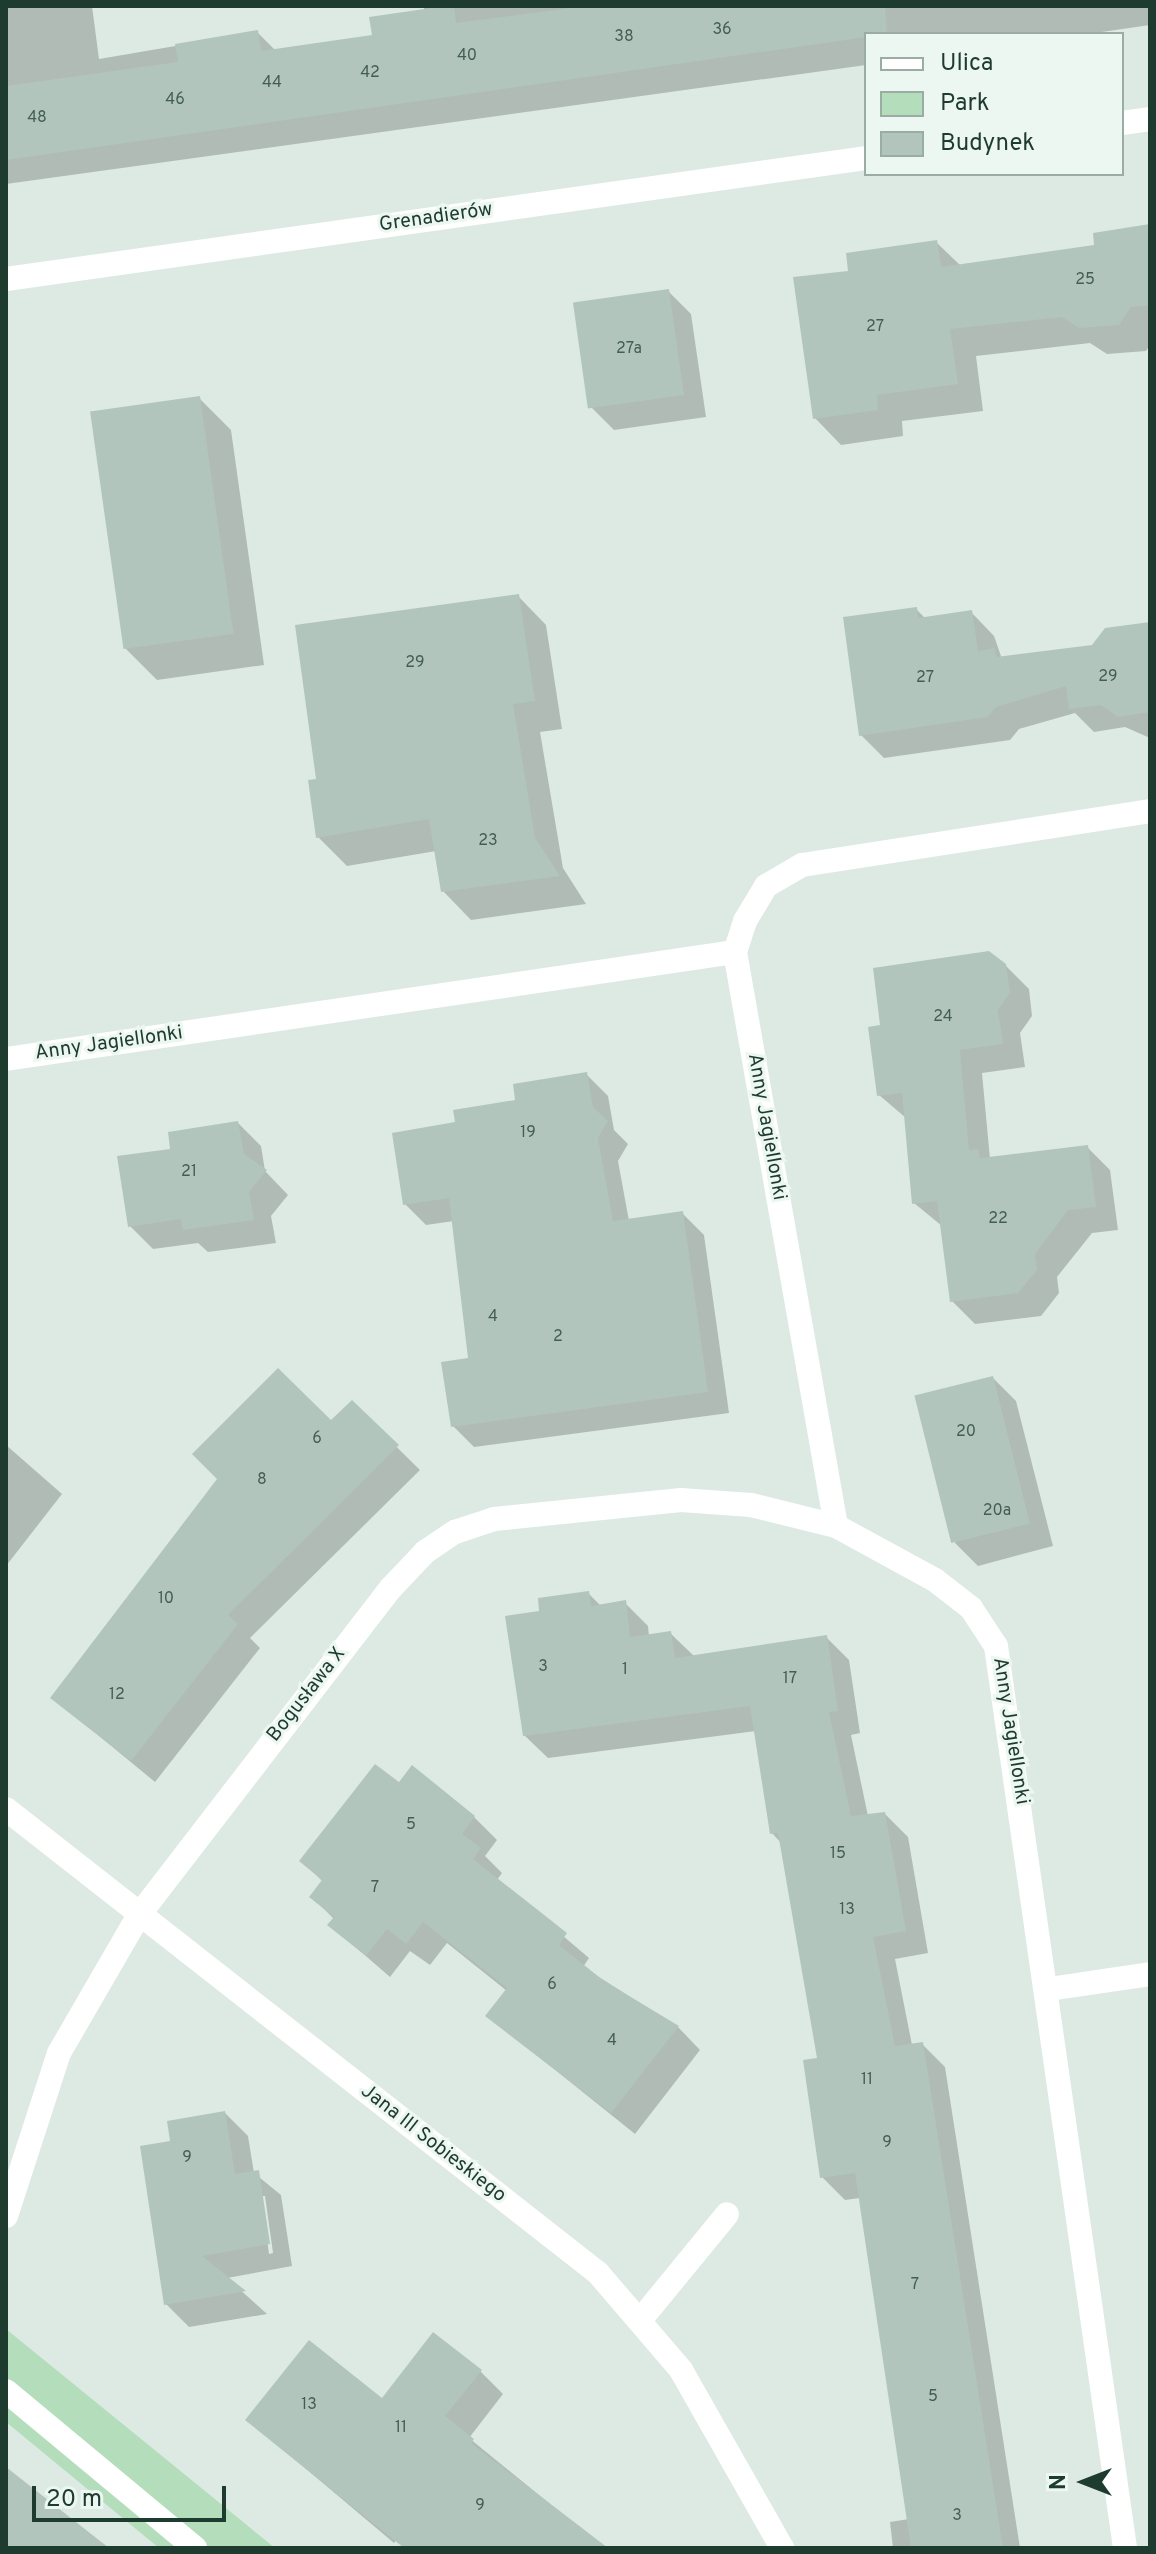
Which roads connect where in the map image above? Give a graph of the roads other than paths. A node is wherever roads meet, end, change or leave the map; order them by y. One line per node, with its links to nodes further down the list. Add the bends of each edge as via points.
1 (1150, 119): 2 (street)
2 (1124, 123)
3 (864, 158): 4 (street, Grenadierów)
4 (6, 279)
5 (1150, 811): 6 (street, via 802,865 766,886 745,921)
6 (735, 952): 7 (street, Anny Jagiellonki); 8 (street, Anny Jagiellonki)
7 (6, 1059)
8 (836, 1526): 10 (street, Bogusława X, via 751,1505 681,1500 494,1519 455,1532 425,1552 391,1588); 12 (street, Anny Jagiellonki, via 935,1580 971,1608 996,1646)
9 (6, 1809): 10 (street, Jana III Sobieskiego)
10 (139, 1915): 14 (street, Bogusława X, via 59,2053); 15 (street, Jana III Sobieskiego, via 598,2273)
11 (1150, 1974): 12 (street)
12 (1049, 1989): 19 (street, Anny Jagiellonki)
13 (727, 2214): 15 (street)
14 (6, 2216)
15 (642, 2318): 18 (street, Jana III Sobieskiego, via 681,2370)
16 (6, 2391): 17 (street)
17 (195, 2548)
18 (782, 2548)
19 (1125, 2548)

